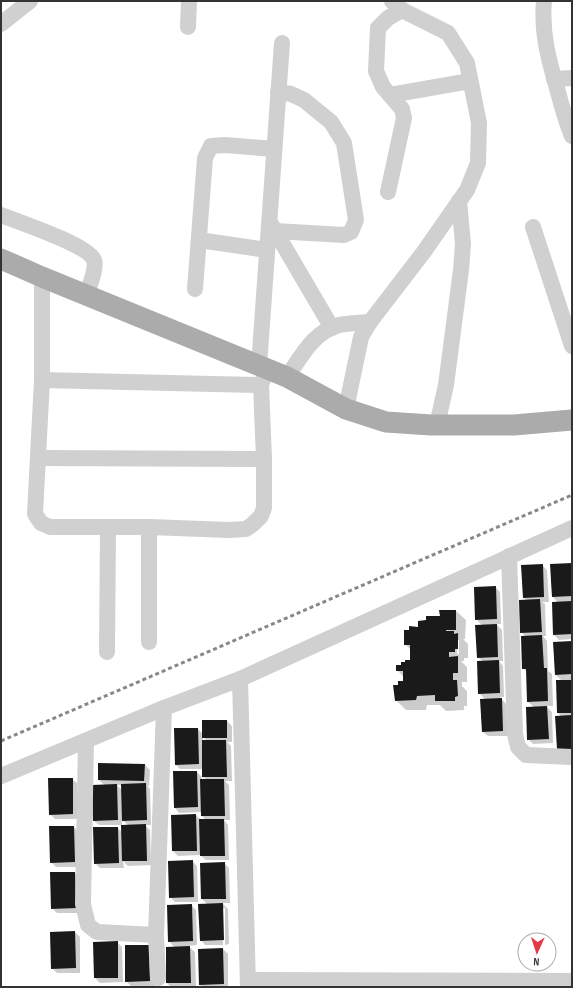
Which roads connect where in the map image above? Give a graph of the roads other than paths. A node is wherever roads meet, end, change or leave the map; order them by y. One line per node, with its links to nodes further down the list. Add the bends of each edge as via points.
1 (30, 1): 5 (street)
2 (189, 1): 6 (street)
3 (544, 1): 9 (street, via 544,41)
4 (397, 6): 10 (street, via 448,33 467,63); 12 (street, via 378,28 376,71)
5 (1, 24)
6 (188, 27)
7 (282, 43): 11 (street)
8 (572, 78): 9 (street)
9 (554, 79): 13 (street)
10 (470, 81): 12 (street); 16 (street, via 479,123 478,163 467,190)
11 (278, 92): 14 (street); 18 (street, via 304,100 331,122 344,143 356,220 351,232 344,235)
12 (390, 95): 15 (street, via 402,109 404,118)
13 (572, 136)
14 (274, 149): 18 (street); 20 (street, via 211,146 205,158)
15 (388, 192)
16 (459, 201): 26 (street); 34 (street, via 463,244 461,270 446,385)
17 (1, 215): 25 (street, via 76,245 89,253 95,267)
18 (272, 226): 21 (street); 27 (street)
19 (533, 227): 28 (street)
20 (199, 240): 21 (street); 24 (street)
21 (267, 250): 29 (street)
22 (1, 259): 23 (main road)
23 (42, 277): 25 (main road); 31 (street)
24 (195, 289)
25 (87, 295): 29 (main road)
26 (370, 322): 27 (street); 32 (street, via 361,337)
27 (332, 328): 30 (street, via 322,332 308,346)
28 (572, 346)
29 (262, 373): 30 (main road); 31 (street); 36 (street)
30 (287, 377): 32 (main road)
31 (42, 380): 35 (street)
32 (346, 409): 34 (main road, via 386,422)
33 (572, 420): 34 (main road, via 514,425)
34 (437, 425)
35 (38, 458): 36 (street); 37 (street, via 35,514 42,523 50,527)
36 (264, 459): 38 (street, via 264,508 261,516 246,529)
37 (108, 527): 38 (street); 42 (street)
38 (149, 527): 41 (street)
39 (572, 528): 40 (street)
40 (509, 556): 43 (street); 46 (street, via 515,734 518,747 526,755)
41 (149, 642)
42 (107, 652)
43 (240, 679): 44 (street); 51 (street)
44 (164, 708): 45 (street); 48 (street)
45 (86, 741): 47 (street); 48 (street, via 83,904 88,925 97,932)
46 (572, 757)
47 (1, 776)
48 (156, 935): 49 (street)
49 (158, 978)
50 (572, 981): 51 (street)
51 (248, 983)

